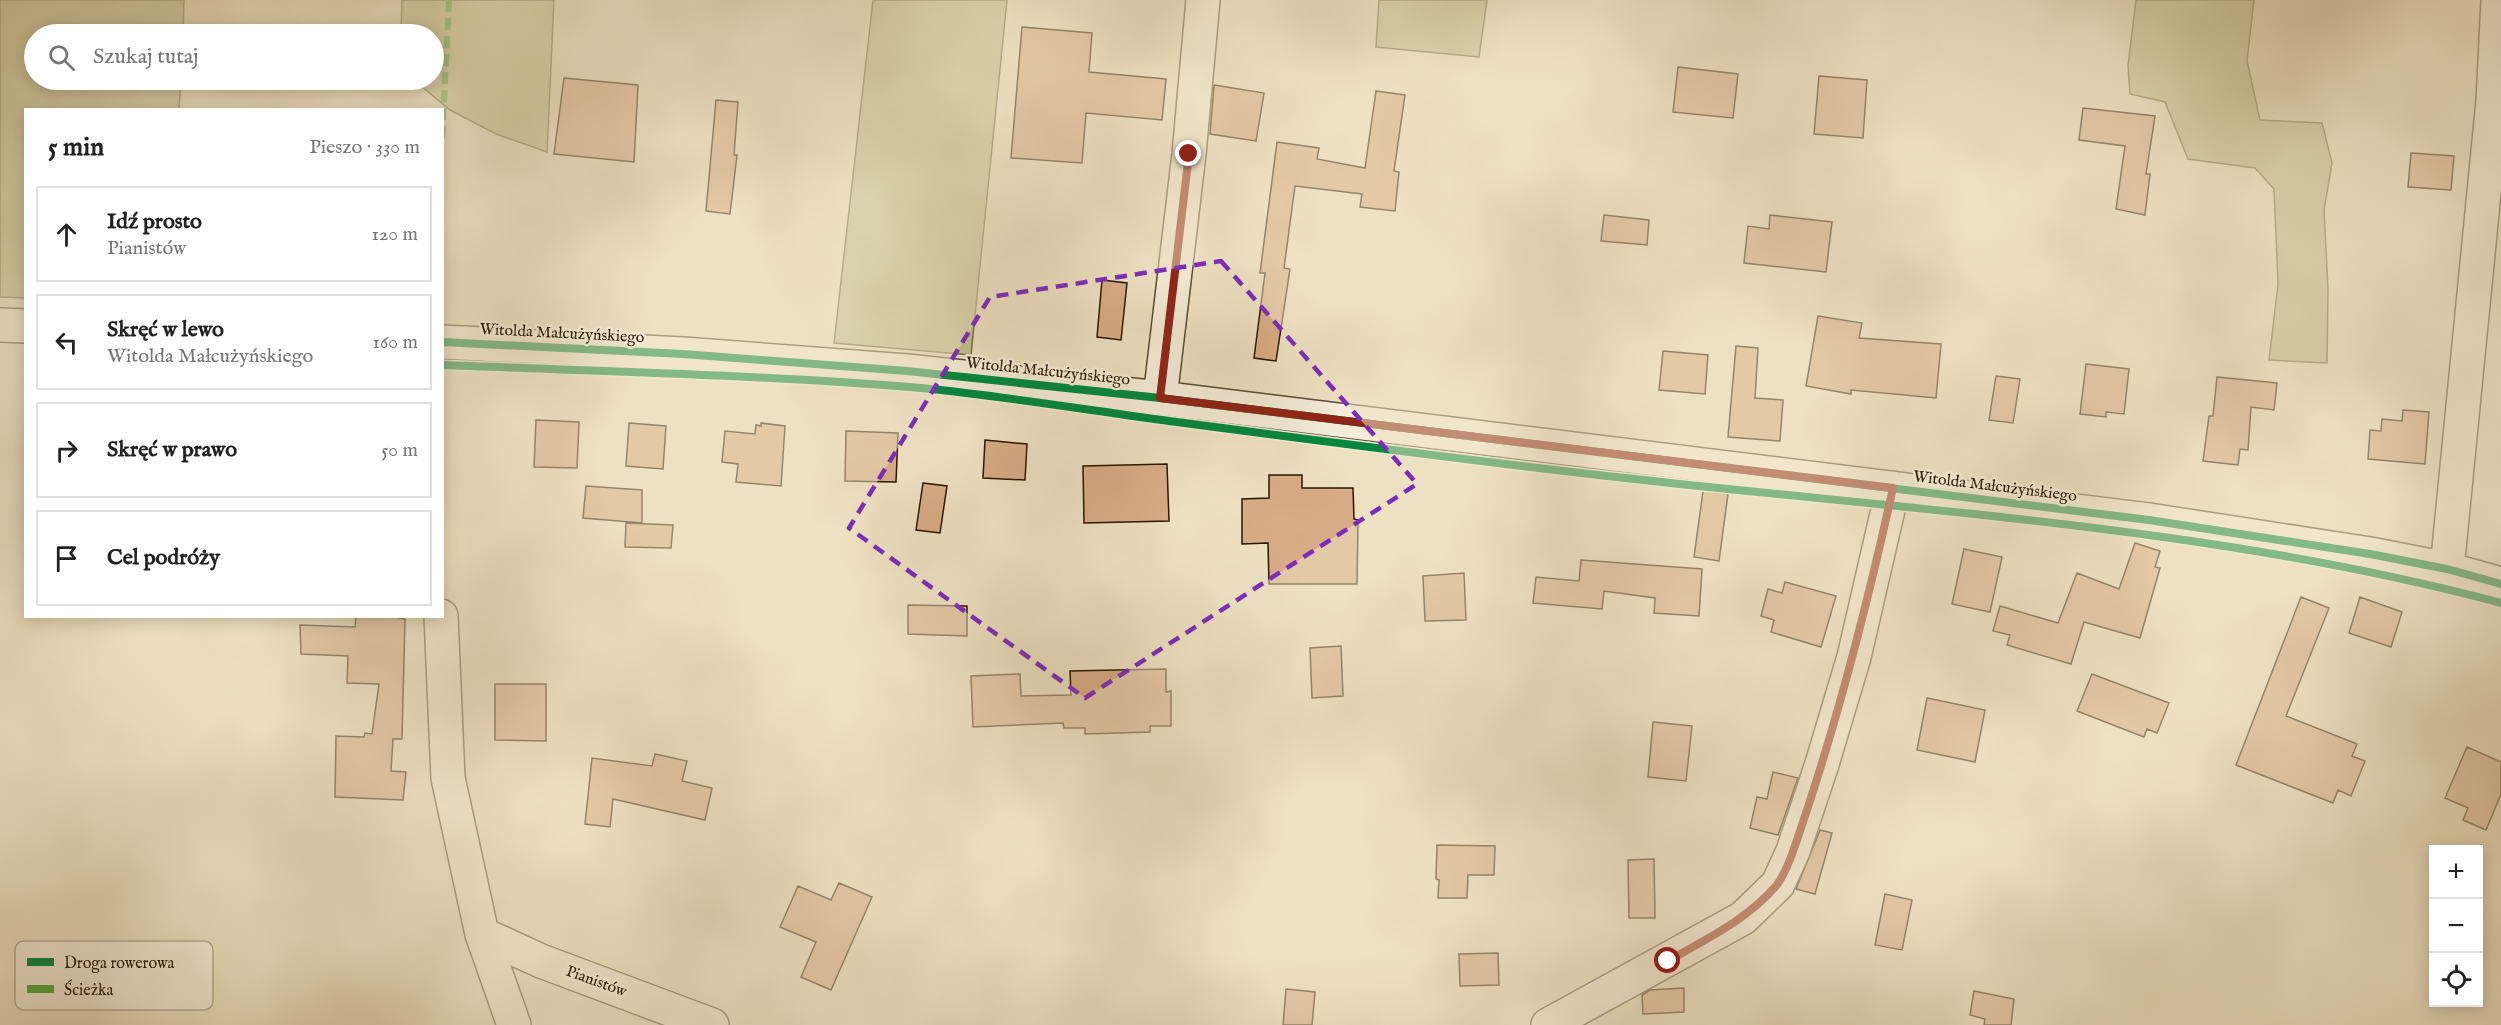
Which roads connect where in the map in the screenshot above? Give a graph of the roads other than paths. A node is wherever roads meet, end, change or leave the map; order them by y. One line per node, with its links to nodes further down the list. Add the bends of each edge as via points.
1 (1203, 0): 6 (street)
2 (2498, 0): 8 (street, via 2493,101)
3 (0, 325): 4 (street)
4 (24, 326)
5 (444, 342): 6 (street, Witolda Małcużyńskiego, via 908,371)
6 (1160, 398): 7 (street, Witolda Małcużyńskiego)
7 (1893, 488): 8 (street, Witolda Małcużyńskiego, via 2149,520); 14 (street, via 1854,657 1822,765 1778,884 1743,918)
8 (2446, 569): 9 (street, Witolda Małcużyńskiego)
9 (2501, 584)
10 (441, 618): 11 (street, via 448,778)
11 (482, 934): 12 (street); 13 (street, Pianistów, via 541,961)
12 (514, 1025)
13 (712, 1025)
14 (1548, 1025)

